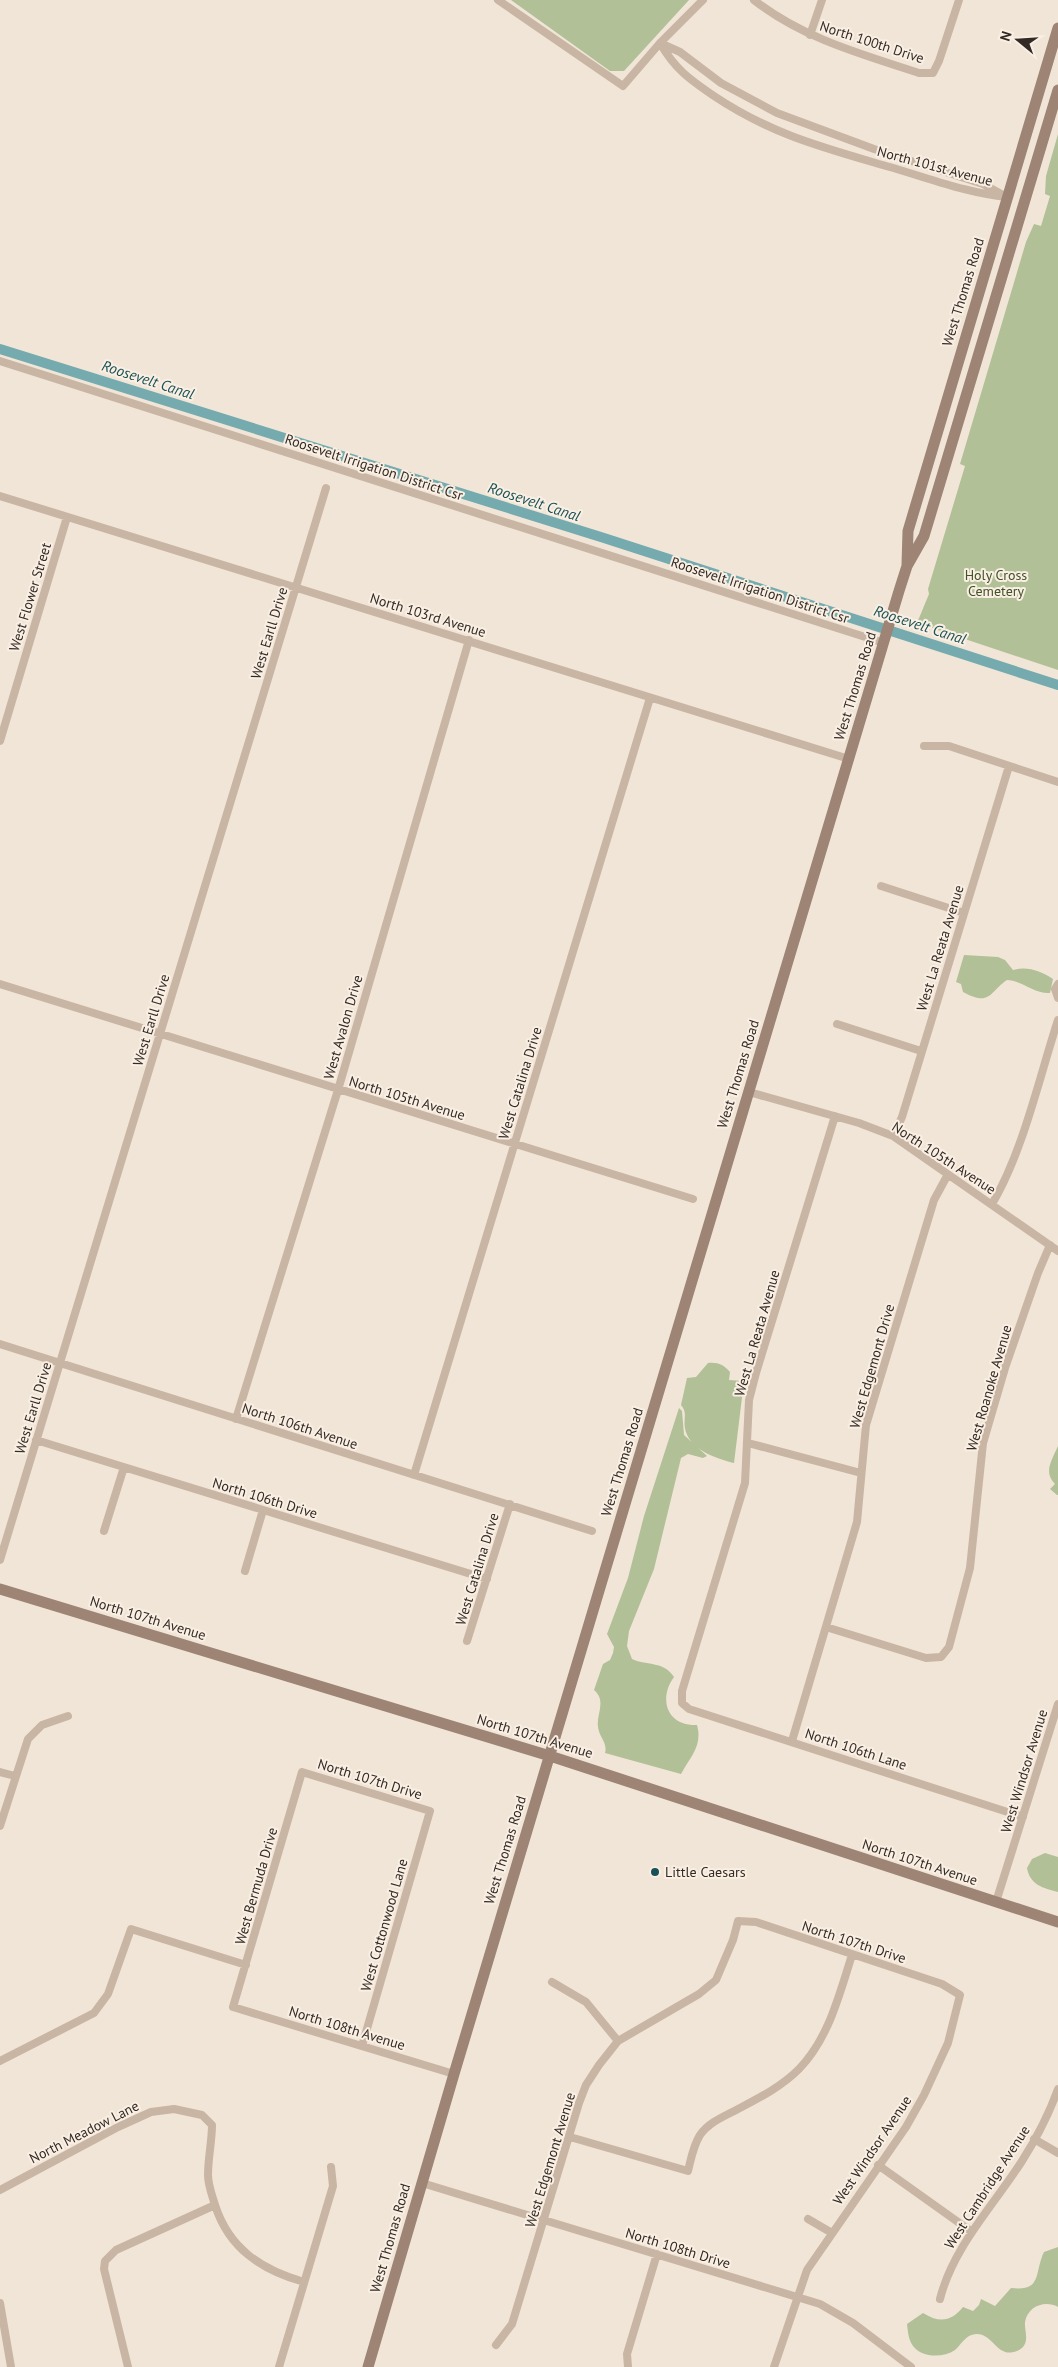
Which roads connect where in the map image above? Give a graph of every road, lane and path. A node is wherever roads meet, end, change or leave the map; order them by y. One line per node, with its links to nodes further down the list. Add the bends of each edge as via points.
1 (498, 0): 8 (street, via 623,86)
2 (703, 0): 8 (street)
3 (754, 0): 7 (street, North 100th Drive, via 788,24)
4 (822, 0): 7 (street)
5 (959, 0): 7 (street, North 100th Drive, via 932,73 918,72)
6 (1058, 28): 10 (main road, West Thomas Road)
7 (810, 34)
8 (660, 43): 10 (street, North 101st Avenue, via 680,52 721,83 777,113 983,184); 10 (street, North 101st Avenue, via 671,63 697,84 757,122 840,154 978,194)
9 (1058, 90): 15 (main road, West Thomas Road, via 924,536)
10 (1007, 197): 15 (main road, West Thomas Road, via 908,531)
11 (0, 361): 18 (street, Roosevelt Irrigation District Csr)
12 (326, 488): 16 (street, West Earll Drive)
13 (0, 496): 14 (street, North 103rd Avenue)
14 (67, 517): 16 (street, North 103rd Avenue); 20 (street, West Flower Street)
15 (907, 566): 18 (main road, West Thomas Road)
16 (295, 588): 17 (street, North 103rd Avenue); 32 (street, West Earll Drive)
17 (469, 640): 19 (street, North 103rd Avenue); 34 (street, West Avalon Drive)
18 (884, 643): 22 (main road, West Thomas Road)
19 (650, 698): 22 (street, North 103rd Avenue); 38 (street, West Catalina Drive)
20 (0, 741)
21 (924, 746): 23 (street, via 949,746)
22 (848, 759): 35 (main road, West Thomas Road)
23 (1010, 766): 24 (street); 26 (street, West La Reata Avenue)
24 (1058, 782)
25 (881, 886): 26 (street)
26 (964, 912): 33 (street, West La Reata Avenue)
27 (0, 984): 32 (street, North 105th Avenue)
28 (1058, 984): 29 (street)
29 (1058, 998)
30 (1058, 1020): 41 (street, via 1014,1160)
31 (837, 1024): 33 (street)
32 (160, 1033): 34 (street, North 105th Avenue); 45 (street, West Earll Drive)
33 (921, 1051): 37 (street, West La Reata Avenue, via 902,1117)
34 (338, 1090): 38 (street, North 105th Avenue); 46 (street, West Avalon Drive)
35 (749, 1092): 36 (street, North 105th Avenue); 66 (main road, West Thomas Road)
36 (835, 1116): 37 (street, North 105th Avenue); 48 (street, West La Reata Avenue, via 756,1373 749,1400)
37 (893, 1136): 39 (street, North 105th Avenue)
38 (514, 1144): 40 (street, North 105th Avenue); 51 (street, West Catalina Drive)
39 (947, 1176): 41 (street, North 105th Avenue); 50 (street, West Edgemont Drive, via 934,1200 868,1417)
40 (693, 1199)
41 (992, 1204): 42 (street, North 105th Avenue)
42 (1050, 1245): 43 (street, North 105th Avenue); 60 (street, West Roanoke Avenue, via 1008,1359 983,1443 970,1568 948,1647 941,1657 926,1658)
43 (1058, 1251)
44 (0, 1344): 45 (street, North 106th Avenue)
45 (60, 1364): 46 (street, North 106th Avenue); 47 (street, West Earll Drive)
46 (236, 1419): 51 (street, North 106th Avenue)
47 (36, 1440): 49 (street, North 106th Drive); 56 (street, West Earll Drive)
48 (748, 1443): 50 (street); 62 (street, West La Reata Avenue, via 745,1484 682,1691)
49 (124, 1467): 53 (street, North 106th Drive); 54 (street)
50 (861, 1473): 60 (street, West Edgemont Drive, via 857,1522)
51 (414, 1475): 52 (street, North 106th Avenue)
52 (510, 1504): 55 (street, North 106th Avenue); 58 (street, West Catalina Drive)
53 (264, 1510): 57 (street); 58 (street, North 106th Drive)
54 (104, 1531)
55 (592, 1531)
56 (0, 1560)
57 (245, 1571)
58 (487, 1579): 61 (street, West Catalina Drive)
59 (0, 1589): 66 (main road, North 107th Avenue)
60 (826, 1627): 65 (street, West Edgemont Drive)
61 (468, 1641)
62 (682, 1703): 65 (street, North 106th Lane, via 689,1709)
63 (1058, 1704): 71 (street, West Windsor Avenue)
64 (68, 1716): 69 (street, via 42,1725 28,1740)
65 (792, 1741): 71 (street, North 106th Lane)
66 (550, 1756): 73 (main road, North 107th Avenue); 84 (main road, West Thomas Road)
67 (0, 1772): 69 (street)
68 (302, 1772): 70 (street, North 107th Drive); 77 (street, West Bermuda Drive)
69 (15, 1776): 72 (street)
70 (430, 1810): 82 (street, West Cottonwood Lane)
71 (1023, 1817): 73 (street, West Windsor Avenue)
72 (0, 1826)
73 (996, 1902): 75 (main road, North 107th Avenue)
74 (738, 1921): 76 (street, North 107th Drive, via 756,1922); 81 (street, West Edgemont Avenue, via 716,1980 699,1994)
75 (1058, 1922)
76 (852, 1955): 79 (street, North 107th Drive, via 942,1984); 86 (street, via 831,2017 820,2040 799,2069 776,2088 713,2122 693,2149 688,2171)
77 (246, 1964): 80 (street, West Bermuda Drive); 83 (street, via 131,1929 108,1994 94,2013)
78 (552, 1982): 81 (street, via 586,2002)
79 (960, 1995): 89 (street, West Windsor Avenue, via 948,2043 937,2070 906,2126)
80 (233, 2007): 82 (street, North 108th Avenue)
81 (618, 2041): 86 (street, West Edgemont Avenue, via 586,2085)
82 (362, 2046): 84 (street, North 108th Avenue)
83 (0, 2061)
84 (454, 2074): 91 (main road, West Thomas Road)
85 (1058, 2089): 87 (street, West Cambridge Avenue)
86 (570, 2137): 95 (street, West Edgemont Avenue)
87 (1034, 2139): 88 (street); 96 (street, West Cambridge Avenue)
88 (1058, 2152)
89 (878, 2165): 96 (street); 97 (street, West Windsor Avenue)
90 (331, 2167): 99 (street, via 333,2186)
91 (422, 2183): 95 (street, North 108th Drive); 107 (main road, West Thomas Road)
92 (0, 2190): 93 (street, North Meadow Lane, via 118,2127 151,2112 174,2109 202,2115 212,2125 208,2176)
93 (215, 2205): 99 (street, North Meadow Lane, via 230,2239 274,2272); 105 (street, via 116,2250 105,2260 104,2270)
94 (808, 2219): 97 (street)
95 (545, 2221): 98 (street, North 108th Drive); 103 (street, West Edgemont Avenue, via 512,2324)
96 (972, 2232): 101 (street, West Cambridge Avenue, via 945,2277)
97 (832, 2233): 100 (street, West Windsor Avenue, via 807,2270)
98 (657, 2254): 100 (street, North 108th Drive); 108 (street, via 627,2354)
99 (304, 2282): 106 (street)
100 (796, 2297): 109 (street, West Windsor Avenue); 110 (street, North 108th Drive, via 820,2304 853,2323)
101 (940, 2299)
102 (0, 2304): 104 (street)
103 (496, 2345)
104 (11, 2367)
105 (128, 2367)
106 (279, 2367)
107 (368, 2367)
108 (628, 2367)
109 (774, 2367)
110 (911, 2367)

